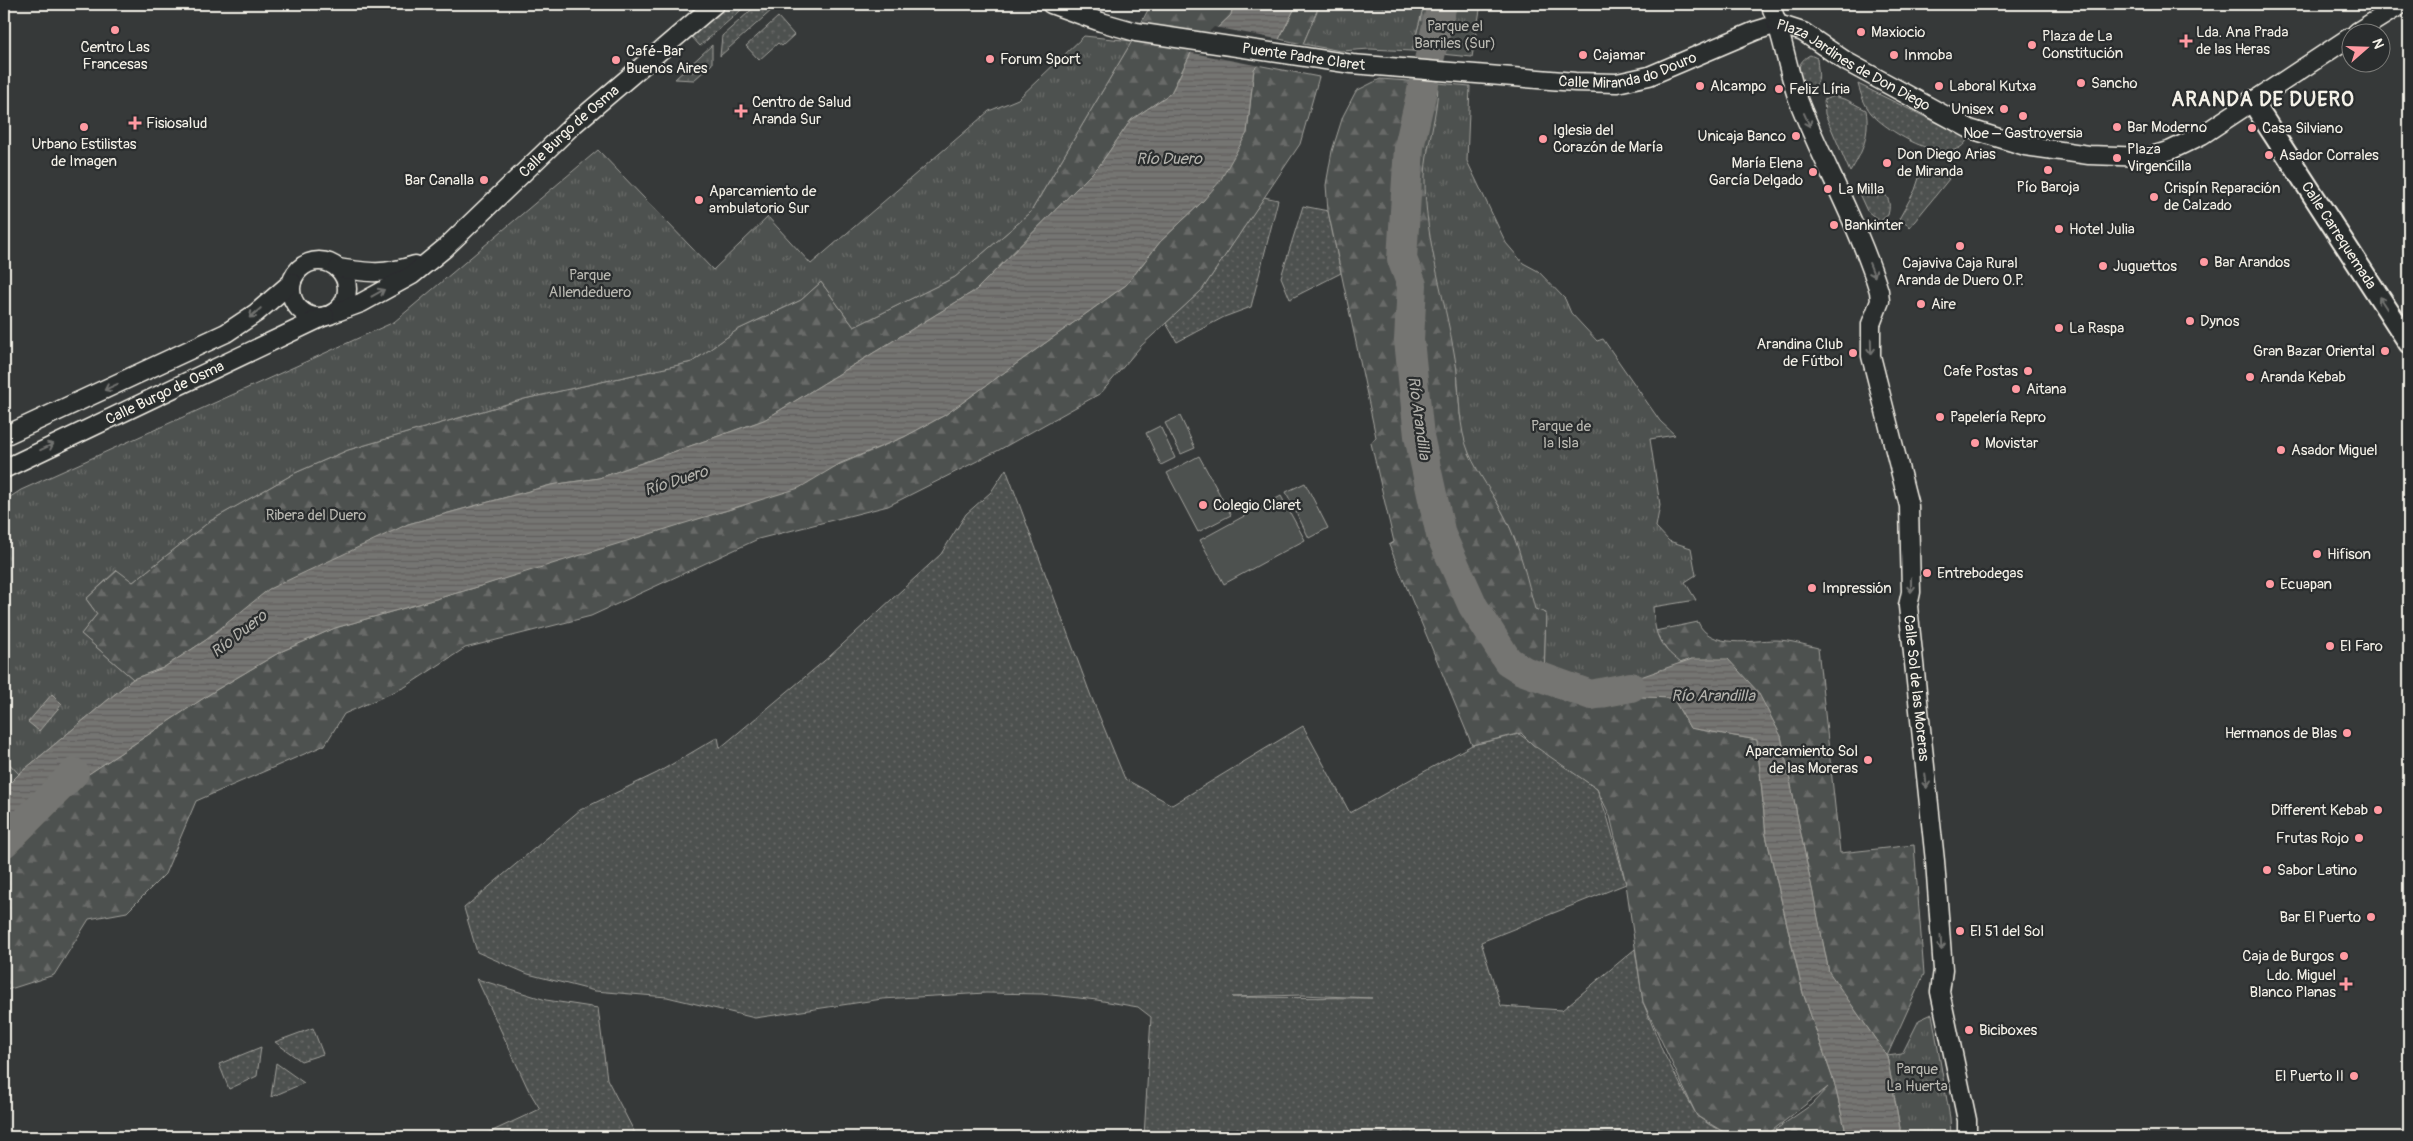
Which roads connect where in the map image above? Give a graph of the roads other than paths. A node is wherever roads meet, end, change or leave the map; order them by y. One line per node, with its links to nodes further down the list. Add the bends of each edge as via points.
1 (715, 4): 10 (street, Calle Burgo de Osma, via 577,121)
2 (1050, 4): 8 (street, Puente Padre Claret, via 1136,32 1352,64)
3 (1770, 4): 6 (street)
4 (2402, 4): 5 (street)
5 (2373, 22)
6 (1778, 24): 8 (street, Calle Miranda do Douro, via 1755,30 1649,76 1618,83); 9 (street, Plaza Jardines de Don Diego, via 1803,32 1847,62 1970,128 2037,148 2089,155 2148,157 2202,135); 13 (street, Plaza Jardines de Don Diego, one-way to 13, via 1799,101 1858,236)
7 (2340, 44): 9 (street)
8 (1471, 73)
9 (2252, 101): 15 (main road, Calle Carrequemada, one-way to 9)
10 (427, 262): 11 (street, Calle Burgo de Osma, via 385,274); 14 (street, Calle Burgo de Osma, one-way to 10, via 362,303 412,276)
11 (338, 268): 12 (street, via 316,261 300,269); 14 (street, via 345,278 347,291 341,306)
12 (292, 282): 14 (street, via 294,302 300,309 308,315); 16 (street, Calle Burgo de Osma, one-way to 16, via 226,334)
13 (1880, 300): 18 (street, Calle Sol de las Moreras, one-way to 18, via 1871,324 1871,356 1909,506 1911,592 1908,606 1935,861 1943,970 1940,992 1967,1120)
14 (330, 314): 17 (street, Calle Burgo de Osma, one-way to 14)
15 (2409, 343)
16 (4, 436)
17 (4, 469)
18 (1967, 1137)

